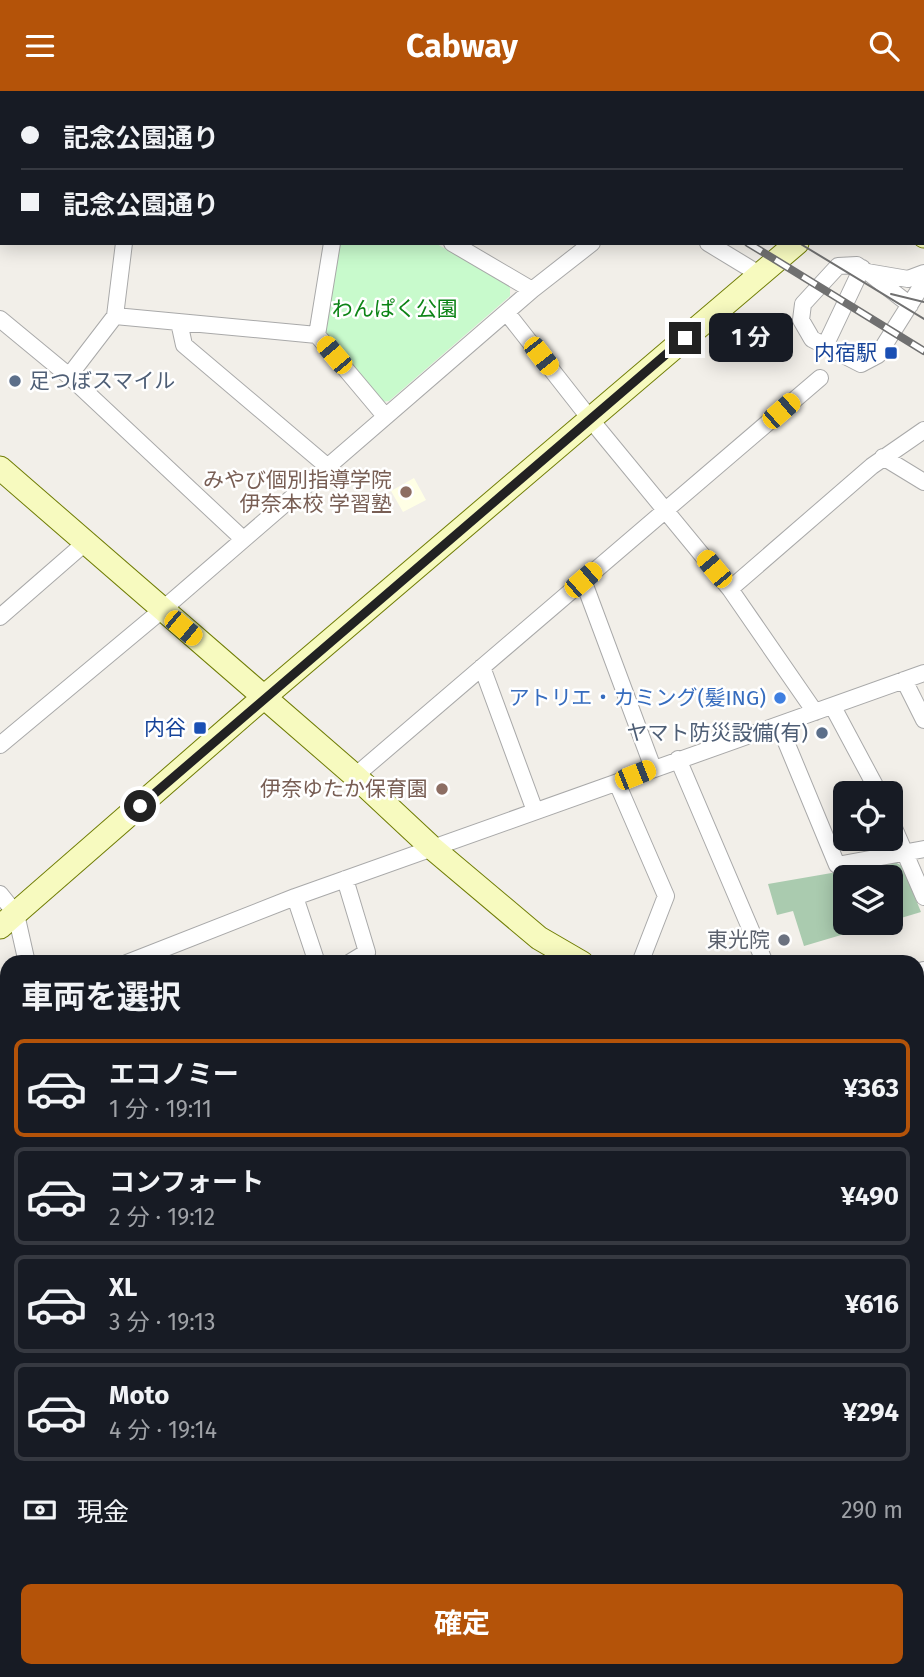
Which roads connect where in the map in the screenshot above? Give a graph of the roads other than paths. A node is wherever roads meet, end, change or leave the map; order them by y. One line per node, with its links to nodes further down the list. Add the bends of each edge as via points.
1 (124, 245): 14 (street)
2 (332, 245): 17 (street)
3 (455, 245): 11 (street)
4 (589, 245): 11 (street)
5 (711, 245): 9 (street)
6 (795, 245): 9 (street)
7 (865, 270): 8 (street, via 908,279); 12 (street); 18 (street); 18 (street, via 857,265 838,266 803,304 801,320 812,339)
8 (924, 273)
9 (759, 274): 22 (street)
10 (924, 282): 12 (street)
11 (532, 290): 13 (street)
12 (910, 305): 18 (street, via 878,355 861,364)
13 (507, 313): 21 (street); 22 (street)
14 (115, 316): 16 (street); 19 (street)
15 (0, 319): 19 (street)
16 (179, 322): 17 (street); 25 (street, via 184,345)
17 (317, 335): 21 (street)
18 (825, 346)
19 (69, 376): 29 (street)
20 (820, 378): 28 (street)
21 (386, 416): 25 (street)
22 (591, 420): 28 (street); 38 (street)
23 (924, 430): 24 (street)
24 (883, 457): 27 (street); 32 (street)
25 (328, 467): 29 (street)
26 (0, 468): 30 (street)
27 (924, 482)
28 (665, 510): 31 (street); 32 (street)
29 (243, 539): 33 (street)
30 (85, 543): 33 (street); 34 (street)
31 (583, 580): 35 (street); 45 (street)
32 (730, 589): 40 (street)
33 (162, 610): 38 (street); 43 (street)
34 (0, 617)
35 (482, 667): 46 (street); 49 (street)
36 (924, 673): 37 (street)
37 (904, 680): 39 (street); 41 (street)
38 (264, 697): 46 (street); 58 (street)
39 (832, 706): 40 (street); 47 (street)
40 (815, 712): 42 (street)
41 (924, 720)
42 (779, 725): 44 (street); 53 (street, via 836,865)
43 (0, 745)
44 (678, 759): 45 (street); 65 (street)
45 (653, 768): 48 (street)
46 (355, 776): 50 (street)
47 (873, 781)
48 (617, 783): 49 (street); 64 (street, via 666,896)
49 (535, 811): 50 (street)
50 (431, 847): 54 (street); 63 (street, via 539,938)
51 (924, 849): 53 (street)
52 (903, 851): 53 (street)
53 (904, 854): 57 (street)
54 (345, 879): 56 (street); 62 (street, via 367,952)
55 (0, 894): 58 (street)
56 (295, 897): 60 (street); 61 (street)
57 (924, 897)
58 (8, 920): 59 (street)
59 (23, 955)
60 (147, 955)
61 (314, 955)
62 (362, 955)
63 (568, 955)
64 (643, 955)
65 (762, 955)

